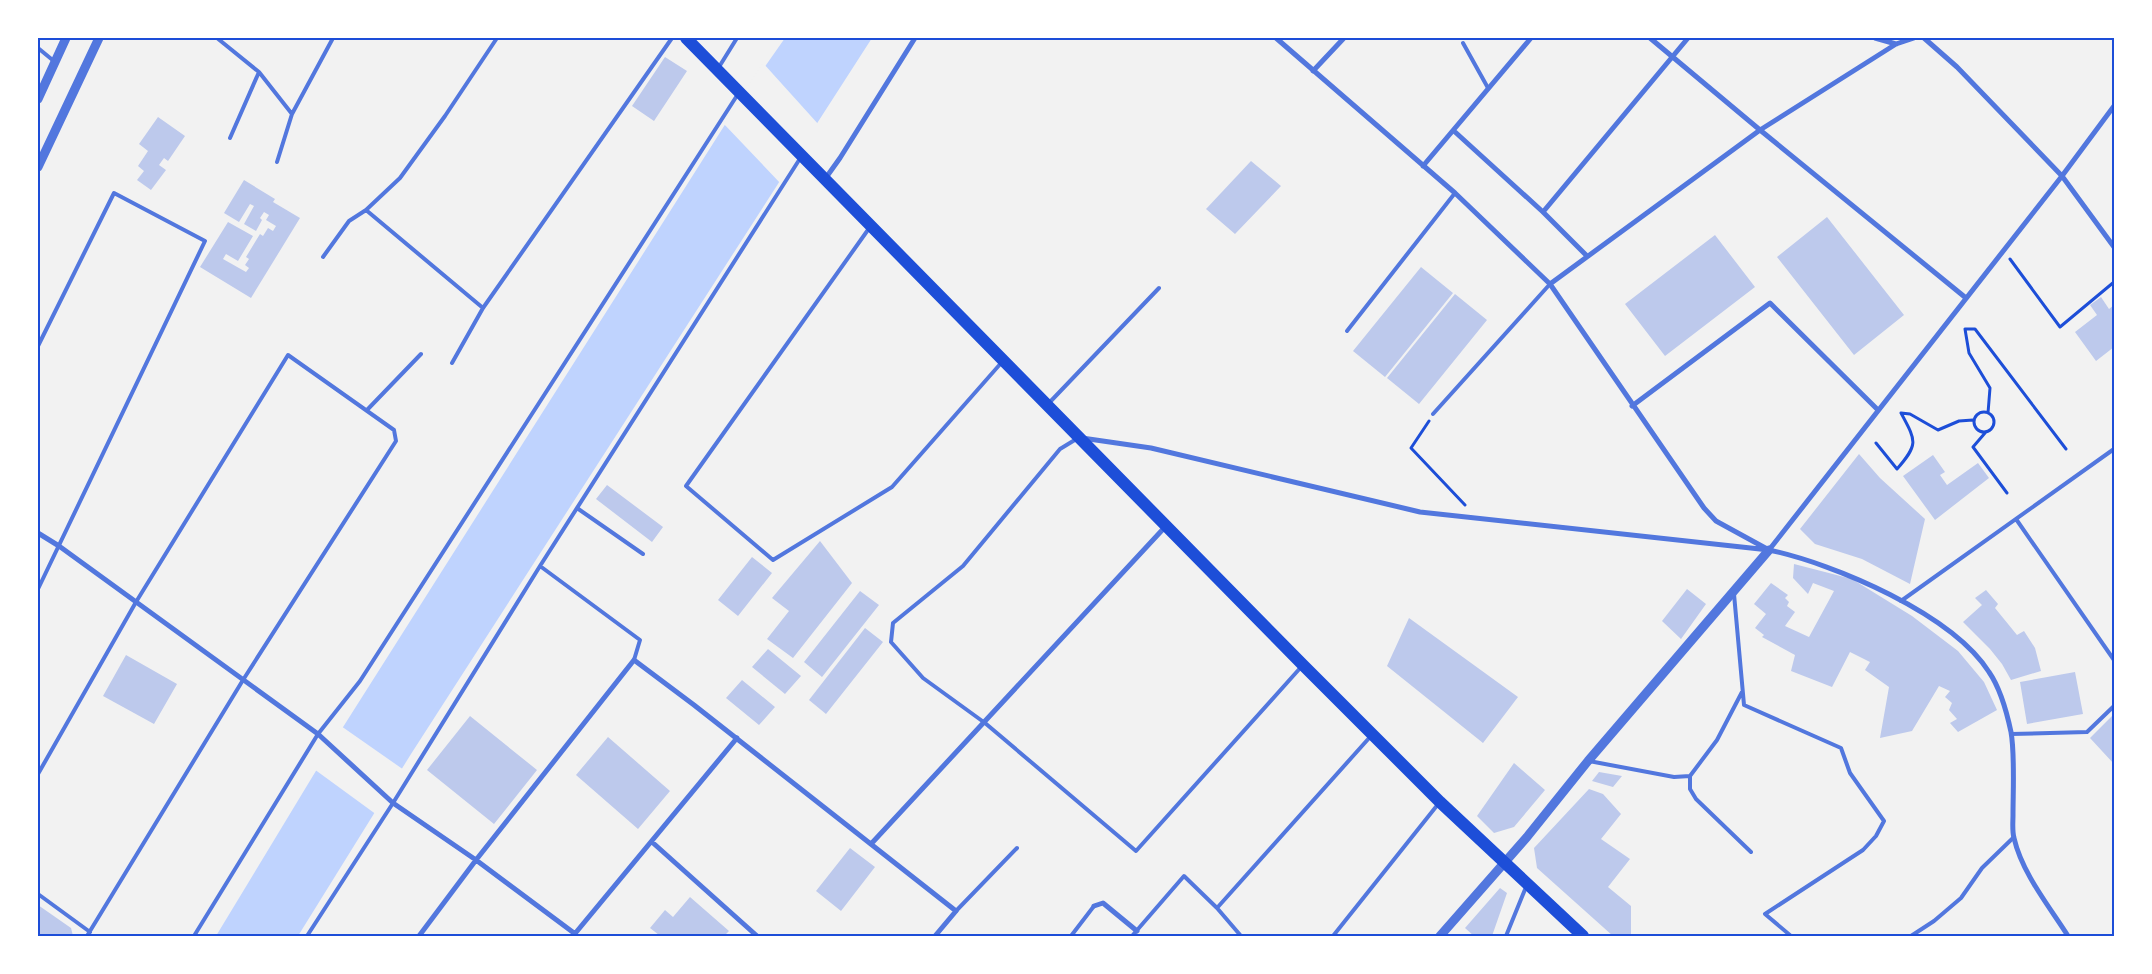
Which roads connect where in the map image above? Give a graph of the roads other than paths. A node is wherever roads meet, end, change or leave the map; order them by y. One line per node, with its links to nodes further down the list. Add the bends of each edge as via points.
1 (66, 38): 22 (street)
2 (99, 38): 37 (street)
3 (217, 38): 25 (lane)
4 (333, 38): 30 (lane)
5 (497, 38): 41 (lane, via 400,178)
6 (672, 38): 50 (lane)
7 (686, 38): 23 (main road)
8 (736, 38): 23 (lane)
9 (914, 38): 39 (street)
10 (1276, 38): 24 (street)
11 (1344, 38): 24 (street)
12 (1531, 38): 26 (street)
13 (1650, 38): 21 (street)
14 (1688, 38): 21 (street)
15 (1875, 38): 19 (street)
16 (1914, 38): 19 (street)
17 (1924, 38): 38 (street, via 1957,67)
18 (1463, 43): 26 (lane)
19 (1896, 44): 31 (street)
20 (38, 48): 22 (lane)
21 (1672, 56): 31 (street); 42 (street)
22 (55, 62): 28 (street)
23 (718, 69): 27 (main road)
24 (1313, 71): 36 (street)
25 (259, 72): 30 (lane); 33 (lane)
26 (1488, 88): 32 (street)
27 (741, 93): 34 (main road); 82 (lane, via 360,681)
28 (38, 99)
29 (2114, 106): 38 (street)
30 (292, 114): 35 (lane)
31 (1760, 130): 45 (street); 49 (street)
32 (1454, 131): 36 (street); 42 (street)
33 (230, 138)
34 (802, 155): 39 (main road); 63 (lane)
35 (277, 162)
36 (1423, 166): 40 (street)
37 (38, 167)
38 (2062, 176): 44 (street); 49 (street)
39 (825, 179): 43 (main road)
40 (1455, 193): 47 (street); 51 (lane)
41 (366, 210): 46 (lane, via 349,221); 50 (lane)
42 (1543, 212): 45 (street)
43 (870, 227): 54 (main road); 54 (lane, via 686,486 773,560 892,487)
44 (2114, 247)
45 (1587, 256): 47 (street)
46 (323, 257)
47 (1550, 284): 57 (street); 60 (lane)
48 (1159, 288): 56 (lane)
49 (1966, 298): 59 (street)
50 (483, 308): 55 (lane)
51 (1347, 331)
52 (38, 346): 67 (lane, via 114,193 205,241)
53 (421, 354): 58 (lane)
54 (1004, 361): 56 (main road)
55 (452, 363)
56 (1048, 405): 61 (main road)
57 (1632, 406): 59 (street, via 1770,303); 68 (street, via 1716,521)
58 (367, 410): 74 (lane, via 288,355); 78 (lane, via 394,430 396,441)
59 (1878, 410): 68 (street)
60 (1433, 414)
61 (1080, 437): 65 (main road); 68 (street, via 1150,448 1420,512); 81 (lane, via 1060,449 963,566 894,623 891,642 923,678)
62 (2114, 449): 64 (lane)
63 (577, 508): 69 (lane); 70 (lane)
64 (2016, 518): 73 (lane); 76 (lane)
65 (1166, 526): 77 (main road); 81 (street)
66 (38, 533): 67 (street)
67 (59, 546): 71 (lane); 74 (street)
68 (1769, 550): 72 (street); 73 (street, via 1786,553 1868,583)
69 (643, 554)
70 (540, 566): 75 (lane, via 640,640); 90 (lane)
71 (38, 589)
72 (1733, 591): 79 (lane); 86 (street)
73 (1901, 601): 84 (street, via 1960,638 1990,672)
74 (136, 602): 78 (street); 87 (lane)
75 (634, 660): 85 (street); 96 (street)
76 (2114, 660)
77 (1303, 665): 81 (lane, via 1136,851); 83 (main road)
78 (243, 680): 82 (street); 104 (lane)
79 (1742, 692): 88 (lane, via 1718,740); 121 (lane, via 1744,705 1841,748 1850,774 1884,821 1863,850 1765,914)
80 (2114, 706): 84 (lane, via 2087,732)
81 (985, 723): 93 (street)
82 (318, 734): 90 (street); 107 (lane)
83 (1373, 734): 89 (main road); 101 (lane)
84 (2011, 734): 91 (street)
85 (737, 738): 92 (street); 93 (street)
86 (1588, 761): 88 (lane, via 1674,777); 97 (street)
87 (38, 774)
88 (1690, 776): 95 (lane, via 1690,788 1696,799)
89 (1440, 802): 97 (main road); 117 (lane)
90 (393, 803): 96 (street); 108 (lane)
91 (2014, 837): 122 (lane, via 1982,868 1960,898); 123 (street, via 2024,865)
92 (652, 842): 105 (street); 110 (street)
93 (871, 844): 102 (street)
94 (1017, 848): 102 (lane)
95 (1751, 852)
96 (476, 860): 109 (street); 110 (street)
97 (1504, 863): 98 (main road); 118 (street)
98 (1526, 884): 119 (lane); 120 (main road)
99 (38, 894): 104 (lane)
100 (1094, 906): 103 (street, via 1103,903); 114 (lane)
101 (1217, 908): 103 (lane, via 1184,876); 116 (lane)
102 (956, 911): 113 (street)
103 (1137, 930): 115 (lane)
104 (90, 932): 106 (lane)
105 (752, 932): 111 (street); 112 (street)
106 (87, 936)
107 (194, 936)
108 (307, 936)
109 (419, 936)
110 (575, 936)
111 (748, 936)
112 (757, 936)
113 (935, 936)
114 (1071, 936)
115 (1132, 936)
116 (1241, 936)
117 (1333, 936)
118 (1440, 936)
119 (1506, 936)
120 (1583, 936)
121 (1791, 936)
122 (1911, 936)
123 (2068, 936)

